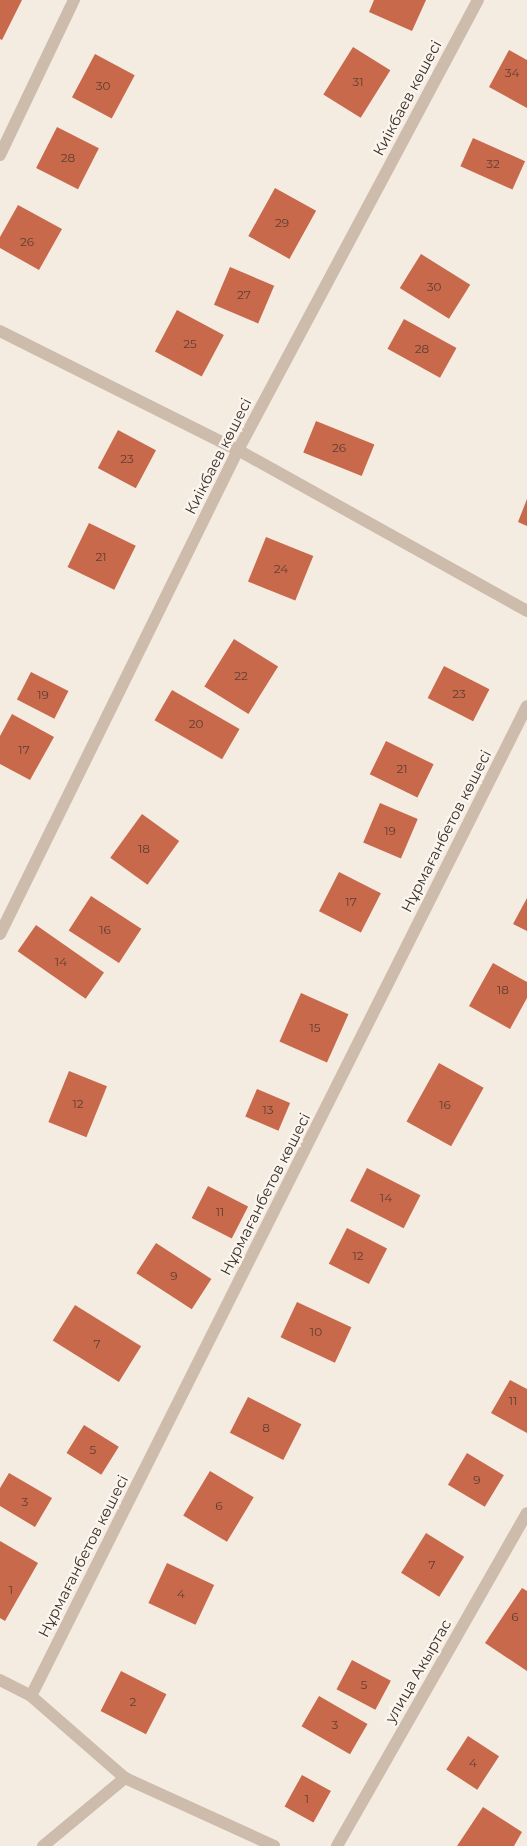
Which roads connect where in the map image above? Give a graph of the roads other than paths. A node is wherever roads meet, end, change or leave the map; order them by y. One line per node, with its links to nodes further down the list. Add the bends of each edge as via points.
1 (74, 0): 3 (street)
2 (478, 0): 5 (street, Киікбаев көшесі)
3 (0, 155)
4 (0, 332): 5 (street)
5 (238, 450): 6 (street); 8 (street, Киікбаев көшесі)
6 (527, 611)
7 (527, 706): 11 (street, Нұрмағанбетов көшесі)
8 (0, 934)
9 (527, 1513): 15 (street, улица Акыртас)
10 (0, 1680): 11 (street)
11 (31, 1696): 12 (street)
12 (126, 1778): 13 (street); 14 (street)
13 (43, 1846)
14 (274, 1846)
15 (337, 1846)

